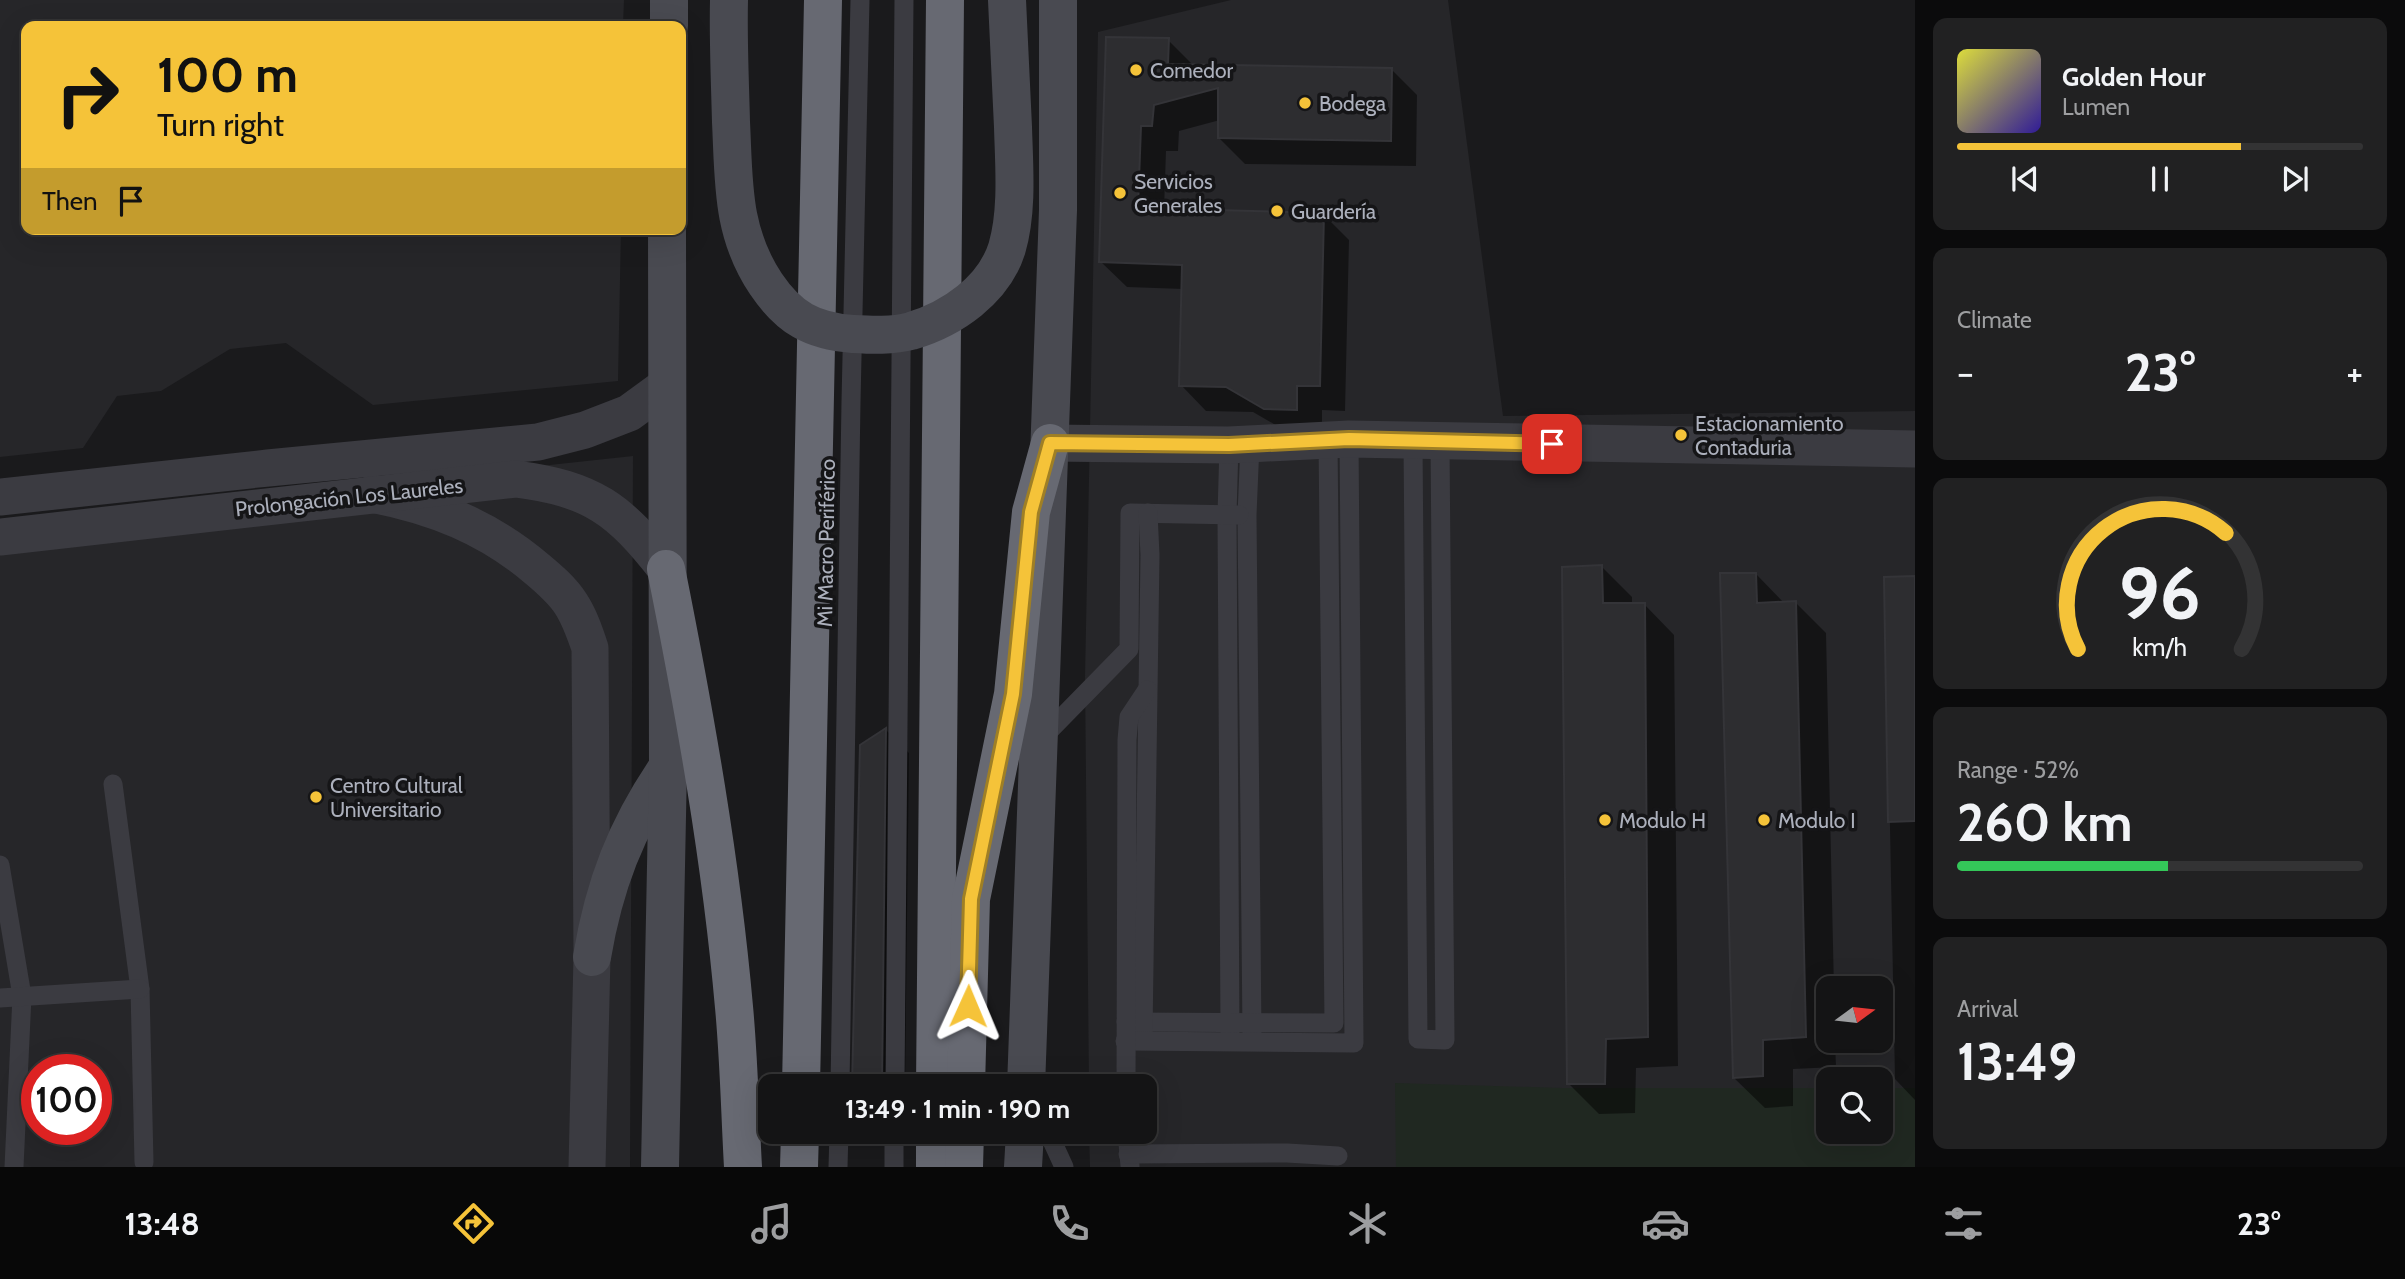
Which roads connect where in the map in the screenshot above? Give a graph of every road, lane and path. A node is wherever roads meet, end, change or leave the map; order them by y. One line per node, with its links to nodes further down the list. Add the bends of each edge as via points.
1 (669, 0): 9 (main road)
2 (729, 0): 7 (main road, bridge, via 734,195 744,245 772,294 794,316 826,331 876,335 908,332 949,314 980,291 1000,265 1009,236 1014,169)
3 (823, 0): 37 (highway)
4 (860, 0): 38 (lane, Mi Macro Periférico)
5 (904, 0): 39 (lane)
6 (945, 0): 40 (highway)
7 (1007, 0)
8 (1058, 0): 14 (main road, via 1058,210)
9 (669, 21)
10 (667, 235): 11 (main road)
11 (666, 386): 17 (street, Prolongación Los Laureles, via 629,413); 23 (main road)
12 (1339, 440): 13 (street); 15 (street); 33 (lane, via 1334,1023); 36 (lane, via 1354,1043)
13 (1427, 442): 13 (lane, via 1418,1039 1446,1040); 16 (street)
14 (1050, 443): 15 (street); 24 (main road); 41 (highway, via 1031,512 1013,694 971,899)
15 (1240, 444): 21 (lane)
16 (1915, 449)
17 (486, 464): 18 (street, Prolongación Los Laureles); 19 (street, Prolongación Los Laureles); 23 (street, Prolongación Los Laureles, via 516,479 545,483 600,503 621,517)
18 (372, 494): 22 (street, Prolongación Los Laureles); 28 (street, via 438,510 498,540 560,590 583,624 590,648)
19 (0, 497)
20 (1139, 513): 21 (lane); 24 (lane, via 1129,649); 34 (lane, via 1150,555 1148,689 1129,717 1127,740)
21 (1237, 515): 32 (lane); 33 (lane)
22 (0, 537)
23 (666, 569): 25 (main road); 58 (highway, via 700,746 722,898 735,1009)
24 (1038, 742): 42 (main road)
25 (668, 766): 28 (main road, via 618,856 597,923); 57 (main road)
26 (113, 783): 29 (lane)
27 (0, 865): 30 (lane)
28 (592, 957): 56 (street)
29 (140, 989): 30 (lane); 54 (lane)
30 (22, 996): 31 (lane); 55 (lane)
31 (0, 998)
32 (1230, 1021): 33 (lane); 34 (lane); 35 (lane)
33 (1252, 1022): 36 (lane)
34 (1134, 1031): 35 (lane); 43 (lane)
35 (1230, 1042): 36 (lane)
36 (1252, 1042)
37 (801, 1074)
38 (840, 1074)
39 (895, 1074)
40 (935, 1074)
41 (967, 1074)
42 (1026, 1074)
43 (1128, 1074)
44 (800, 1144): 59 (highway)
45 (839, 1144): 60 (lane)
46 (894, 1144): 61 (lane)
47 (935, 1144): 62 (highway)
48 (965, 1144): 63 (highway)
49 (1024, 1144): 64 (main road)
50 (1053, 1144): 65 (lane)
51 (1338, 1156): 53 (lane, via 1286,1153)
52 (1129, 1160): 53 (lane)
53 (1238, 1160)
54 (144, 1162)
55 (14, 1167)
56 (587, 1167)
57 (660, 1167)
58 (743, 1167)
59 (800, 1167)
60 (838, 1167)
61 (894, 1167)
62 (934, 1167)
63 (964, 1167)
64 (1023, 1167)
65 (1064, 1167)

